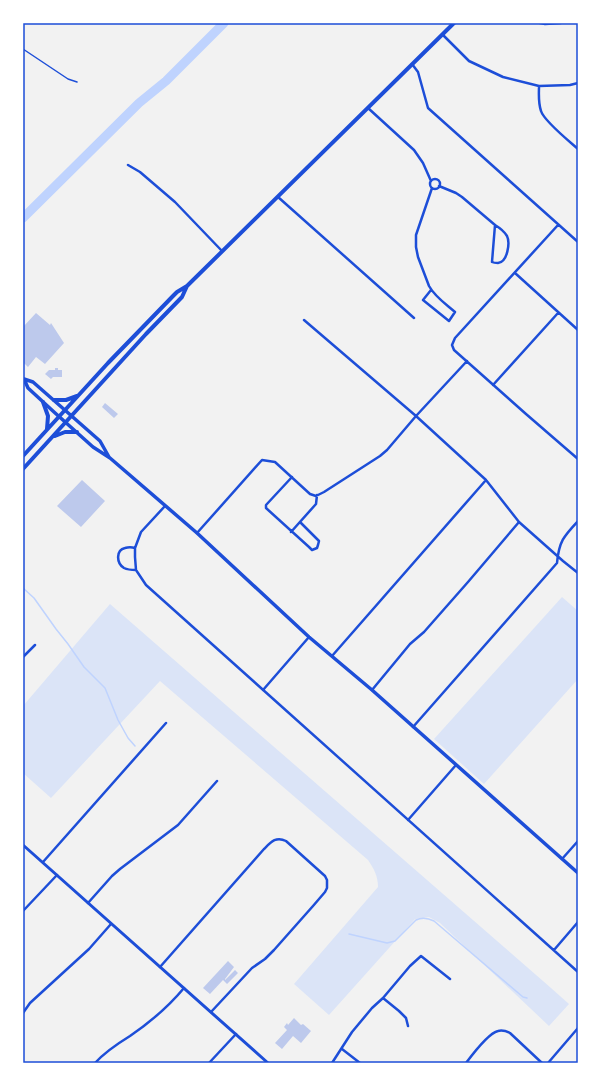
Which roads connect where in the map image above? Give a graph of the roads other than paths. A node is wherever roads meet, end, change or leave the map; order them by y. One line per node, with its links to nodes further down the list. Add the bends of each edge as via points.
1 (454, 23): 4 (main road)
2 (540, 23): 3 (street)
3 (561, 23)
4 (443, 34): 6 (main road); 9 (street, via 469,61 503,77)
5 (23, 49): 7 (lane, via 68,79)
6 (412, 64): 10 (main road); 18 (street, via 418,72 428,108)
7 (77, 82)
8 (578, 83): 9 (street)
9 (539, 86): 11 (street, via 538,101 541,113)
10 (368, 108): 13 (street, via 414,150); 16 (main road)
11 (578, 149)
12 (128, 165): 20 (street, via 175,202)
13 (431, 181): 14 (street, via 437,179); 15 (street)
14 (439, 186): 15 (street); 17 (street, via 462,197)
15 (432, 188): 23 (street, via 416,235 418,257)
16 (278, 197): 20 (main road); 25 (street)
17 (496, 225): 17 (street, via 492,262 499,263 506,256 508,237)
18 (558, 225): 19 (street); 21 (street)
19 (578, 242)
20 (223, 251): 22 (main road)
21 (515, 273): 24 (street); 28 (street, via 455,338 452,345 454,350)
22 (187, 286): 31 (main road, via 173,296); 36 (main road, via 182,297)
23 (431, 290): 23 (street, via 455,312 449,321 423,300)
24 (558, 313): 27 (street); 30 (street)
25 (414, 318)
26 (304, 320): 37 (street)
27 (578, 330)
28 (467, 361): 30 (street); 37 (street)
29 (24, 378): 32 (main road, via 33,382); 33 (main road, via 28,388)
30 (494, 385): 44 (street)
31 (79, 395): 32 (main road, via 66,400); 34 (main road)
32 (54, 400): 34 (main road)
33 (44, 402): 35 (main road); 39 (main road, via 48,416)
34 (65, 410): 35 (main road); 36 (main road)
35 (59, 416): 38 (main road); 39 (main road)
36 (72, 416): 38 (main road); 43 (main road, via 100,441)
37 (416, 416): 47 (street); 48 (street, via 380,456)
38 (66, 422): 40 (main road); 41 (main road)
39 (47, 430): 42 (main road)
40 (77, 432): 41 (main road); 43 (main road)
41 (53, 436): 45 (main road)
42 (23, 456)
43 (110, 458): 49 (main road)
44 (578, 459)
45 (23, 469)
46 (292, 477): 48 (street, via 310,494); 53 (street, via 266,505 266,508); 54 (street, via 275,462 262,460)
47 (486, 480): 52 (street); 61 (street)
48 (317, 495): 51 (street, via 316,504)
49 (165, 506): 54 (main road); 55 (street, via 141,532)
50 (578, 521): 56 (street, via 560,543)
51 (300, 522): 53 (street); 53 (street, via 319,541 317,548 312,550)
52 (519, 522): 56 (street); 64 (street)
53 (291, 532)
54 (197, 533): 59 (main road)
55 (135, 548): 57 (street); 57 (street, via 120,550 118,558 120,566)
56 (557, 556): 58 (street); 66 (street, via 557,563)
57 (136, 570): 63 (street, via 146,585)
58 (578, 572)
59 (310, 638): 61 (main road); 63 (street)
60 (35, 645): 62 (street)
61 (332, 656): 64 (main road)
62 (23, 657)
63 (262, 690): 69 (street)
64 (372, 690): 66 (main road)
65 (166, 723): 73 (street)
66 (413, 727): 67 (main road)
67 (456, 765): 69 (street); 72 (main road)
68 (218, 781): 76 (street, via 178,825 120,869)
69 (408, 820): 80 (street)
70 (578, 841): 72 (street)
71 (23, 845): 73 (street)
72 (562, 859): 74 (main road)
73 (43, 862): 75 (street)
74 (578, 873)
75 (57, 875): 76 (street); 77 (street)
76 (88, 903): 79 (street)
77 (23, 911)
78 (578, 922): 80 (street)
79 (111, 924): 81 (street); 87 (street, via 90,949 30,1003)
80 (554, 950): 82 (street)
81 (160, 967): 84 (street); 86 (street, via 264,849 278,839 286,841 325,876 327,888 274,950 252,968)
82 (578, 972)
83 (450, 979): 85 (street, via 421,956)
84 (184, 988): 86 (street); 92 (street, via 155,1016)
85 (383, 998): 88 (street, via 406,1018); 91 (street, via 352,1032)
86 (211, 1012): 90 (street)
87 (23, 1013)
88 (408, 1026)
89 (578, 1028): 99 (street)
90 (236, 1034): 93 (street); 94 (street)
91 (342, 1049): 95 (street); 96 (street)
92 (95, 1063)
93 (209, 1063)
94 (268, 1063)
95 (332, 1063)
96 (360, 1063)
97 (466, 1063): 98 (street, via 490,1035 498,1031 510,1033)
98 (542, 1063)
99 (548, 1063)

